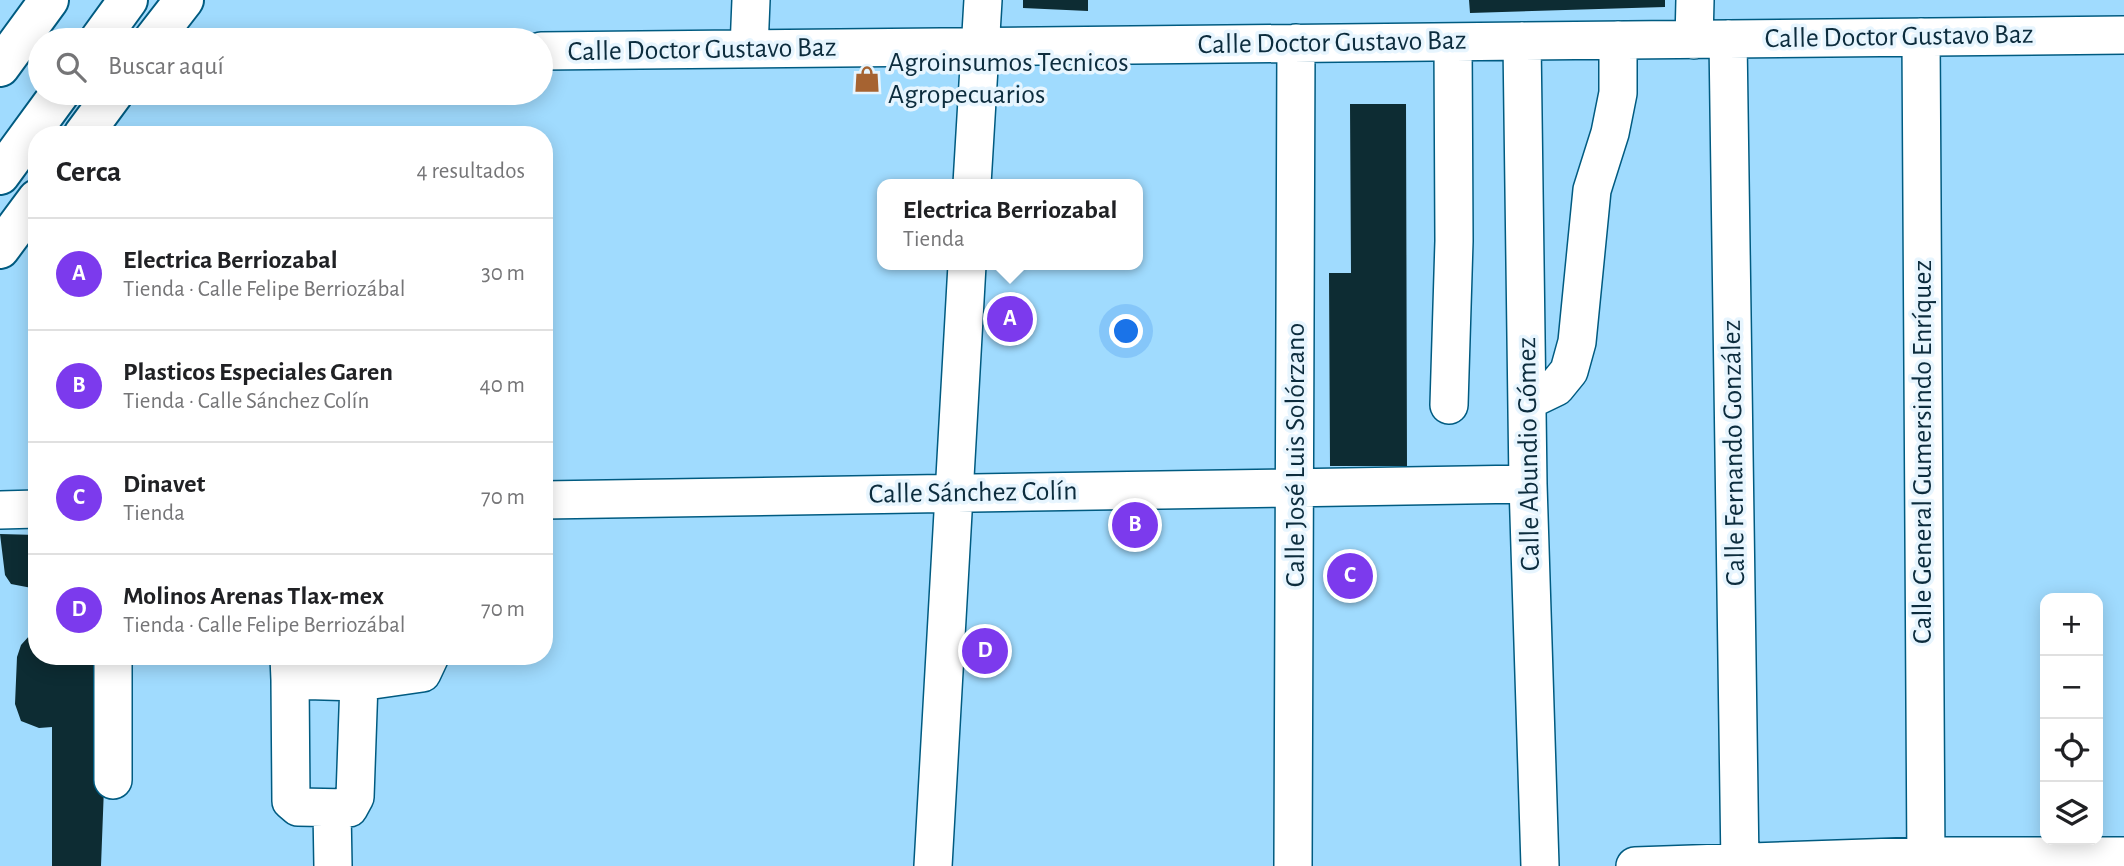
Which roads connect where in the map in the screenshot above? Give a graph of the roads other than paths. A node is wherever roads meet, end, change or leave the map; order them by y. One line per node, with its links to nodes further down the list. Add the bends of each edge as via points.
1 (49, 0): 7 (main road)
2 (128, 0): 8 (main road)
3 (184, 0): 9 (main road)
4 (751, 0): 19 (street)
5 (983, 0): 18 (street)
6 (1695, 0): 13 (street, Calle Fernando González)
7 (29, 28)
8 (108, 28)
9 (162, 28)
10 (28, 29): 21 (main road)
11 (2124, 35): 12 (street, Calle Doctor Gustavo Baz)
12 (1921, 37): 13 (street, Calle Doctor Gustavo Baz); 47 (street, Calle General Gumersindo Enríquez)
13 (1711, 39): 14 (street, Calle Doctor Gustavo Baz); 48 (street, Calle Fernando González)
14 (1618, 40): 15 (street, Calle Doctor Gustavo Baz); 32 (street, via 1618,93 1591,190 1577,342 1569,371 1556,387)
15 (1522, 41): 16 (street, Calle Doctor Gustavo Baz); 32 (street, Calle Abundio Gómez)
16 (1453, 42): 17 (street, Calle Doctor Gustavo Baz); 33 (street)
17 (1296, 43): 18 (street, Calle Doctor Gustavo Baz); 35 (street, Calle José Luis Solórzano)
18 (979, 47): 19 (street, Calle Doctor Gustavo Baz); 28 (street)
19 (749, 49): 20 (street, Calle Doctor Gustavo Baz)
20 (553, 51)
21 (0, 67)
22 (51, 105): 24 (main road)
23 (105, 105): 25 (main road)
24 (36, 126)
25 (90, 126)
26 (28, 136): 27 (main road)
27 (0, 174)
28 (972, 179)
29 (28, 211): 30 (main road)
30 (0, 249)
31 (967, 270): 36 (street)
32 (1527, 401): 34 (street, Calle Abundio Gómez)
33 (1449, 405)
34 (1528, 484): 35 (street, Calle Sánchez Colín); 52 (street, Calle Abundio Gómez)
35 (1297, 488): 36 (street, Calle Sánchez Colín); 51 (street, Calle José Luis Solórzano)
36 (954, 493): 37 (street, Calle Sánchez Colín); 50 (street)
37 (553, 500)
38 (28, 509): 39 (street)
39 (0, 510)
40 (113, 665): 44 (street)
41 (426, 665): 43 (street, via 422,673)
42 (289, 668): 43 (street); 45 (street, via 291,802 298,807)
43 (359, 682): 45 (street, via 355,803)
44 (113, 780)
45 (332, 809): 49 (street)
46 (2124, 856): 47 (street)
47 (1926, 861): 48 (street)
48 (1740, 863): 53 (street)
49 (334, 866)
50 (933, 866)
51 (1293, 866)
52 (1540, 866)
53 (1635, 866)

